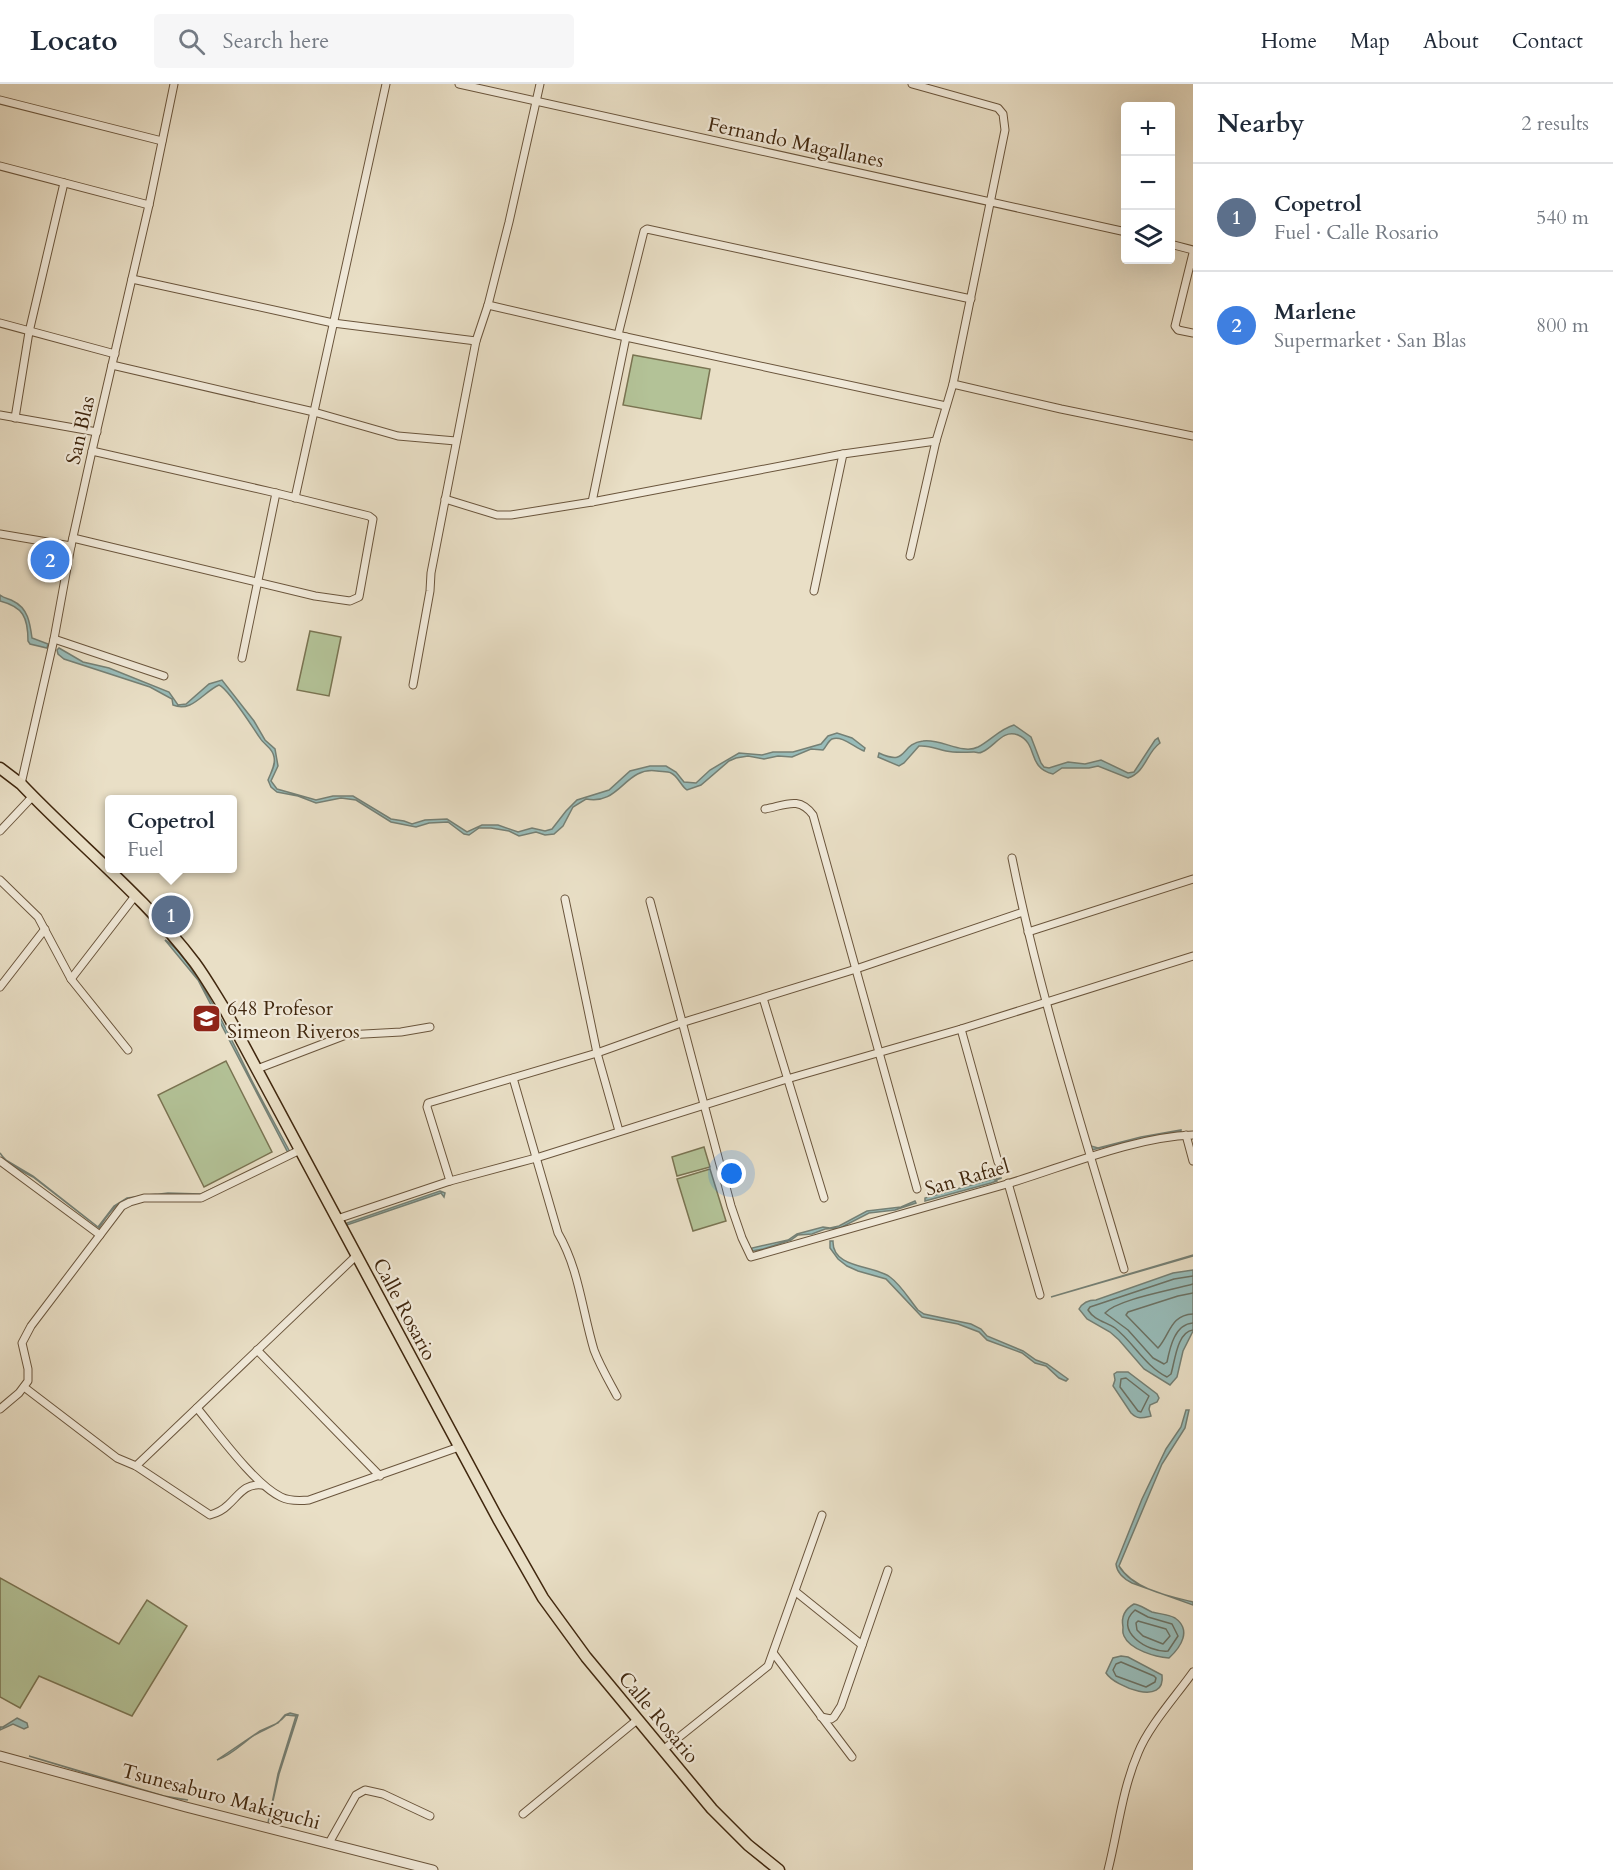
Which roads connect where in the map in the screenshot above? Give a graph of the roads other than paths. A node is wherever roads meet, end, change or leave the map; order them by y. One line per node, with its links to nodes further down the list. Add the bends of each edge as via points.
1 (174, 84): 8 (street, San Blas)
2 (386, 84): 20 (street)
3 (459, 84): 7 (street, Fernando Magallanes)
4 (540, 84): 7 (street)
5 (912, 84): 11 (street, via 998,108 1005,130)
6 (0, 100): 8 (street)
7 (537, 102): 11 (street, Fernando Magallanes); 18 (street)
8 (162, 141): 12 (street, San Blas)
9 (0, 166): 10 (street)
10 (64, 183): 12 (street); 21 (street)
11 (991, 202): 13 (street, Fernando Magallanes); 17 (street)
12 (149, 205): 16 (street, San Blas)
13 (1121, 231)
14 (1175, 246): 15 (street)
15 (1193, 251): 22 (street, via 1175,326)
16 (132, 279): 20 (street); 25 (street, San Blas)
17 (971, 299): 23 (street, via 647,229); 27 (street)
18 (488, 305): 23 (street); 24 (street)
19 (0, 323): 21 (street)
20 (333, 323): 24 (street); 29 (street)
21 (29, 332): 25 (street); 31 (street)
22 (1193, 333)
23 (622, 336): 28 (street); 41 (street)
24 (476, 341): 34 (street)
25 (115, 354): 26 (street, San Blas)
26 (112, 365): 29 (street); 32 (street, San Blas)
27 (953, 384): 28 (street); 33 (street)
28 (946, 406): 35 (street)
29 (314, 412): 34 (street, via 398,436); 39 (street)
30 (0, 415): 31 (street)
31 (15, 418): 32 (street)
32 (97, 432): 36 (street, San Blas)
33 (1193, 436)
34 (456, 441): 40 (street)
35 (936, 441): 37 (street); 45 (street)
36 (92, 451): 38 (street); 43 (street, San Blas)
37 (843, 454): 41 (street); 47 (street)
38 (276, 493): 39 (street); 46 (street)
39 (295, 498): 46 (street, via 373,519 359,597 350,602)
40 (445, 499): 41 (street, via 497,515); 51 (street)
41 (592, 502)
42 (0, 534): 44 (street)
43 (74, 538): 44 (street, San Blas); 46 (street)
44 (71, 546): 48 (street, San Blas)
45 (910, 556)
46 (257, 582): 49 (street)
47 (814, 591)
48 (54, 639): 50 (street); 53 (street, San Blas)
49 (242, 658)
50 (164, 676)
51 (413, 685)
52 (0, 768): 53 (main road, Calle Rosario)
53 (21, 784): 54 (main road, Calle Rosario)
54 (33, 796): 56 (street); 58 (main road, Calle Rosario)
55 (765, 809): 69 (street, via 800,803 813,815)
56 (0, 831)
57 (1012, 858): 65 (street)
58 (105, 867)
59 (112, 873): 62 (main road, Calle Rosario)
60 (1193, 879): 67 (street)
61 (0, 880): 66 (street, via 38,916)
62 (135, 896): 70 (street); 80 (main road, Calle Rosario, via 202,972)
63 (565, 899): 78 (street)
64 (650, 901): 74 (street)
65 (1023, 912): 67 (street); 69 (street)
66 (45, 929): 70 (street); 71 (street)
67 (1028, 932): 73 (street)
68 (1193, 956): 73 (street)
69 (856, 969): 72 (street); 79 (street)
70 (70, 979): 77 (street)
71 (0, 987)
72 (763, 998): 74 (street); 82 (street)
73 (1047, 1003): 76 (street); 87 (street)
74 (681, 1023): 78 (street); 83 (street)
75 (430, 1028): 80 (street, via 346,1035)
76 (961, 1029): 79 (street); 91 (street)
77 (128, 1050)
78 (597, 1053): 81 (street); 84 (street)
79 (879, 1054): 82 (street); 94 (street)
80 (257, 1069): 86 (main road, Calle Rosario)
81 (513, 1078): 88 (street); 92 (street, via 427,1104)
82 (787, 1079): 83 (street); 95 (street)
83 (705, 1106): 84 (street); 93 (street, San Rafael, via 731,1206 751,1257)
84 (619, 1131): 88 (street)
85 (1189, 1135): 87 (street, San Rafael); 90 (street)
86 (300, 1150): 96 (main road, Calle Rosario); 97 (street, via 201,1197 130,1202 115,1214)
87 (1091, 1156): 93 (street, San Rafael); 99 (street)
88 (536, 1158): 92 (street); 103 (street, via 558,1233 575,1271 595,1352)
89 (0, 1161): 97 (street)
90 (1193, 1161)
91 (998, 1162)
92 (450, 1181): 96 (street)
93 (1008, 1183): 100 (street)
94 (917, 1189)
95 (824, 1198)
96 (337, 1219): 98 (main road, Calle Rosario)
97 (100, 1235): 102 (street, via 22,1343 28,1375)
98 (356, 1256): 101 (street); 106 (main road, Calle Rosario)
99 (1124, 1269)
100 (1040, 1295)
101 (257, 1350): 104 (street); 108 (street)
102 (24, 1387): 105 (street); 107 (street, via 117,1458)
103 (617, 1396)
104 (197, 1408): 107 (street); 109 (street)
105 (0, 1409)
106 (459, 1447): 108 (street); 117 (main road, Calle Rosario, via 543,1598)
107 (136, 1466): 109 (street, via 210,1515 226,1508 246,1487)
108 (380, 1476): 109 (street, via 301,1501 283,1498)
109 (262, 1485)
110 (822, 1515): 112 (street)
111 (888, 1570): 113 (street)
112 (796, 1592): 113 (street); 114 (street)
113 (862, 1645): 116 (street, via 838,1712 831,1719)
114 (774, 1654): 116 (street); 118 (street, via 768,1666)
115 (1193, 1672): 126 (street, via 1138,1752)
116 (822, 1717): 120 (street)
117 (637, 1720): 118 (main road, Calle Rosario); 121 (street)
118 (663, 1750): 125 (main road, Calle Rosario, via 724,1822)
119 (0, 1756): 123 (street, Tsunesaburo Makiguchi)
120 (852, 1757)
121 (523, 1814)
122 (430, 1816): 123 (street, via 365,1790 356,1795)
123 (328, 1843): 124 (street, Tsunesaburo Makiguchi)
124 (433, 1870)
125 (779, 1870)
126 (1108, 1870)

